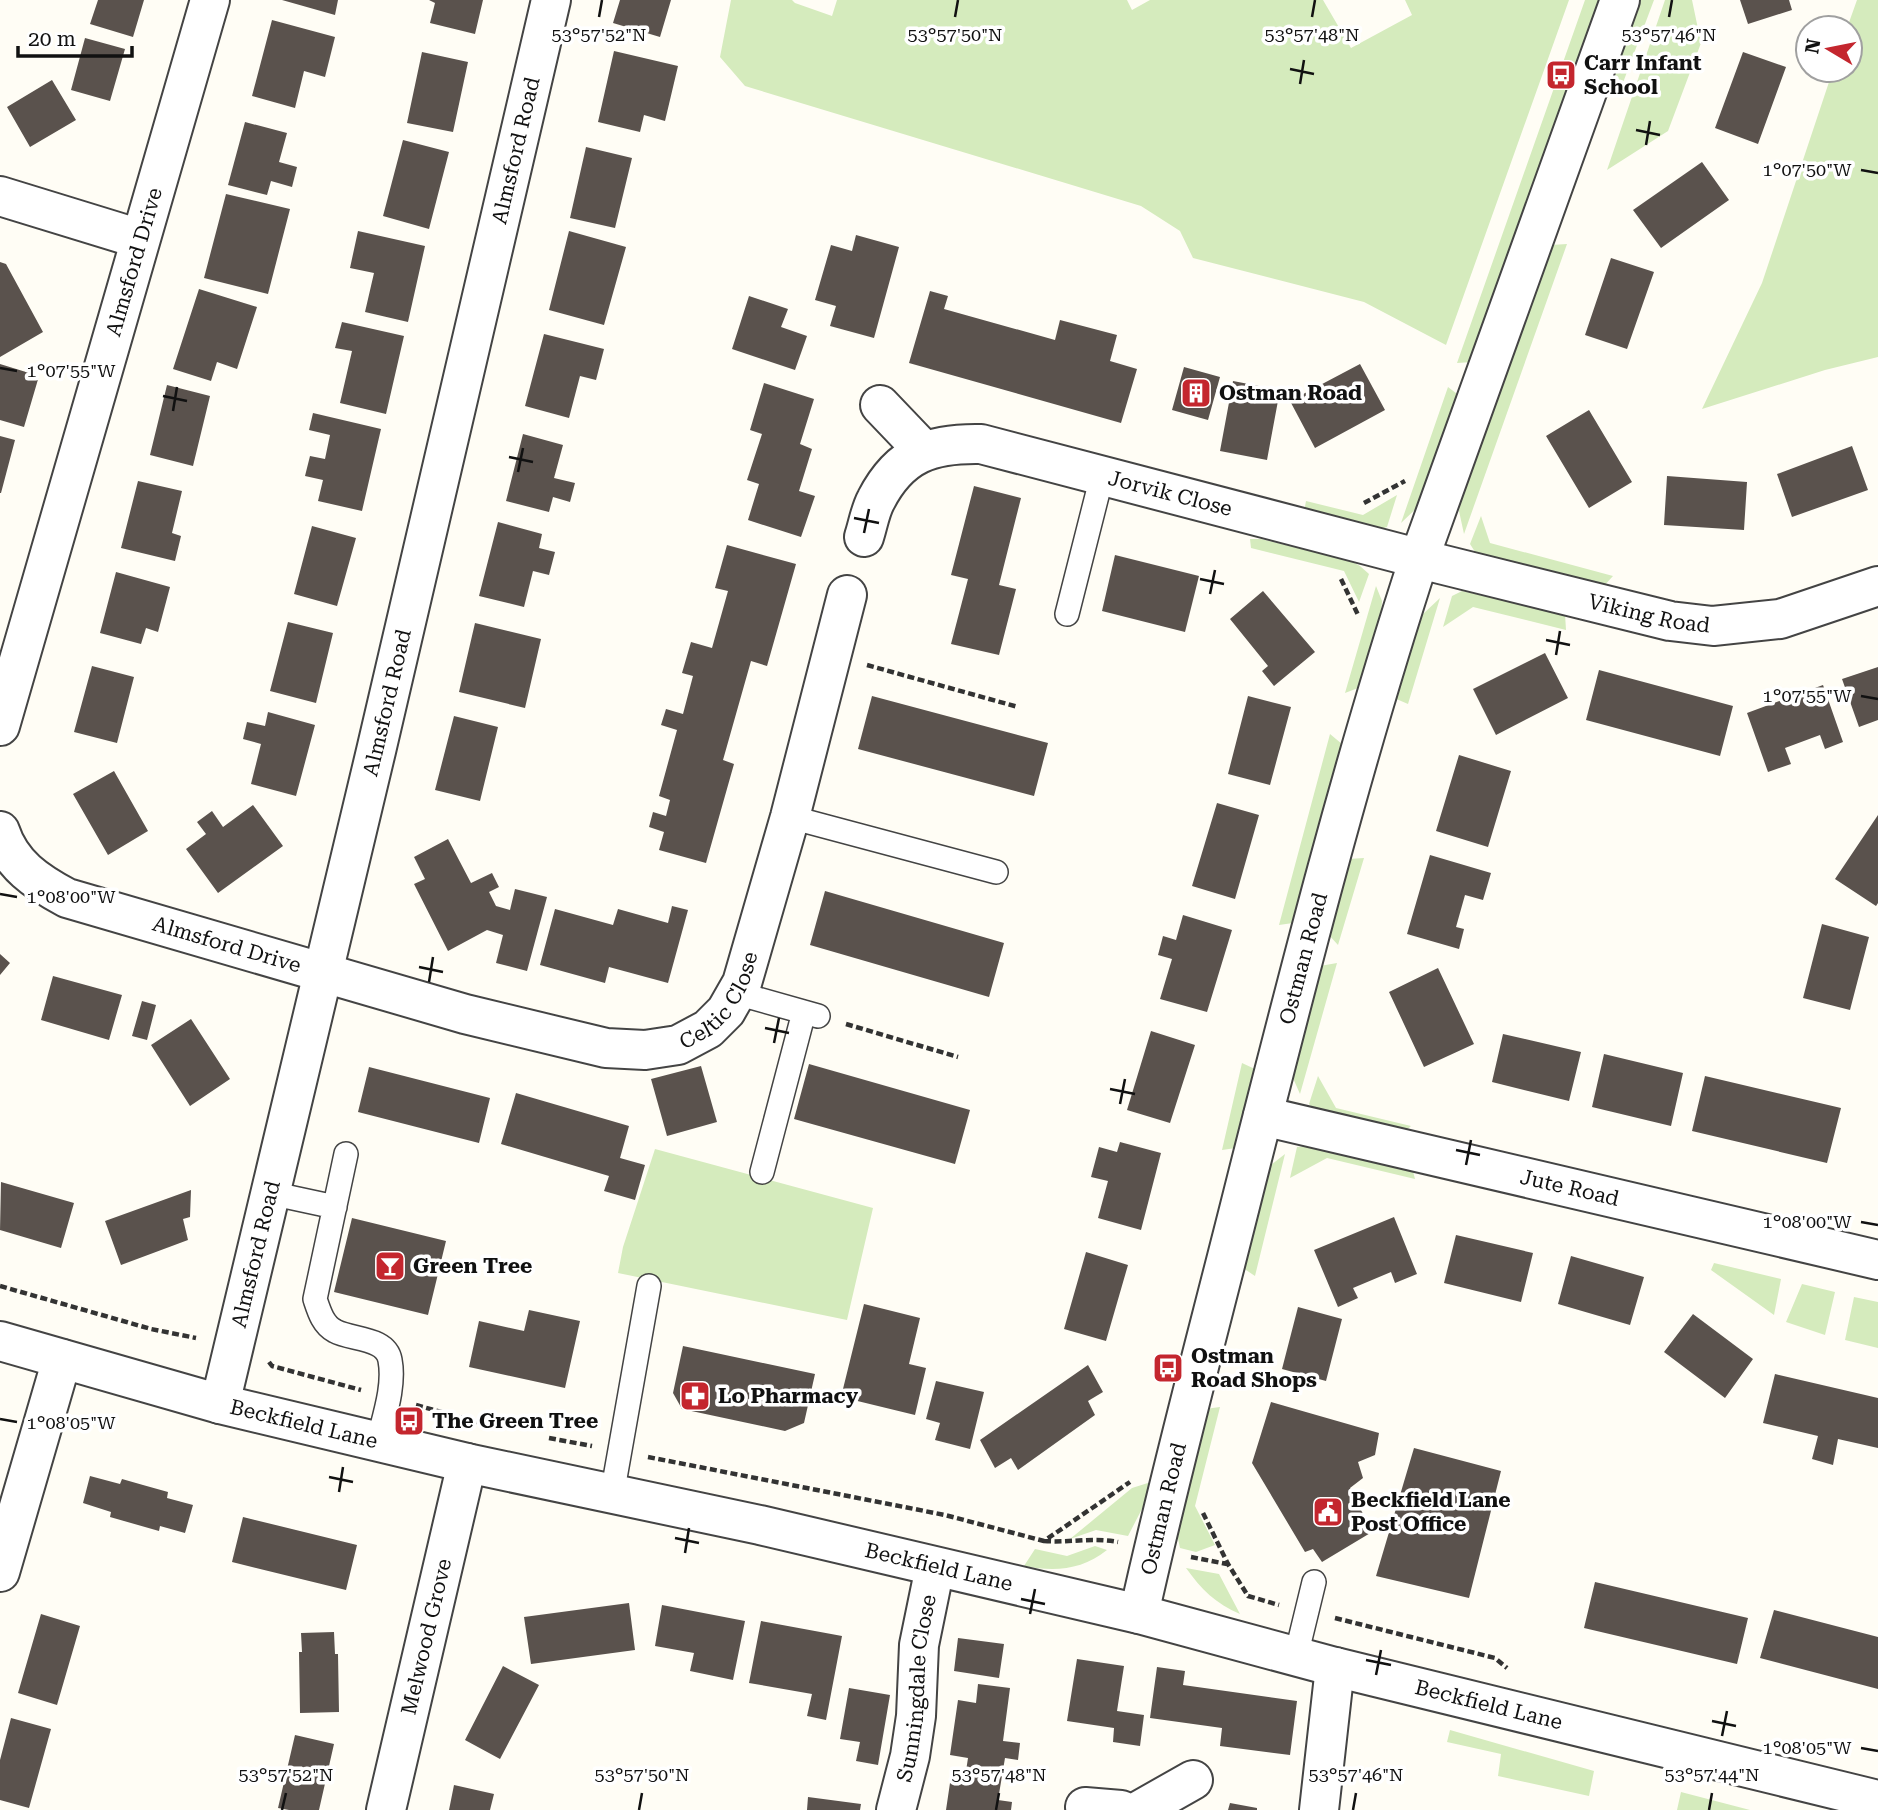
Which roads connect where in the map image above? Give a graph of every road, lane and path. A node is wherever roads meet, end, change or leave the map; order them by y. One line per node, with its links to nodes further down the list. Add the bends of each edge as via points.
1 (210, 0): 5 (street, Almsford Drive)
2 (551, 0): 20 (street, Almsford Road)
3 (1620, 0): 10 (street, Ostman Road)
4 (0, 196): 5 (street)
5 (140, 239): 16 (street, Almsford Drive)
6 (880, 405): 7 (street)
7 (923, 450): 8 (street, Jorvik Close, via 952,443 981,444); 9 (street, Jorvik Close, via 894,473 875,501)
8 (1102, 475): 10 (street, Jorvik Close); 13 (lane)
9 (864, 537)
10 (1419, 559): 11 (street, Viking Road, via 1671,621 1713,626 1780,619); 24 (street, Ostman Road, via 1335,839)
11 (1878, 586)
12 (848, 595): 14 (street, Celtic Close)
13 (1067, 614)
14 (833, 655): 15 (path); 17 (street, Celtic Close)
15 (1018, 707)
16 (0, 726)
17 (790, 817): 19 (lane); 21 (street, Celtic Close)
18 (0, 831): 20 (street, Almsford Drive, via 18,866 67,898)
19 (996, 872)
20 (321, 973): 21 (street, Celtic Close, via 606,1048 645,1050 678,1045 708,1029); 27 (street, Almsford Road)
21 (736, 993): 22 (lane)
22 (811, 1014): 23 (path); 26 (lane)
23 (958, 1057)
24 (1263, 1116): 29 (street, Jute Road); 40 (street, Ostman Road)
25 (346, 1154): 28 (lane)
26 (762, 1172)
27 (270, 1192): 28 (lane); 33 (street, Almsford Road)
28 (335, 1207): 37 (lane, via 315,1299 321,1318 334,1331 378,1344 390,1357 391,1377)
29 (1878, 1260)
30 (649, 1286): 38 (lane)
31 (0, 1340): 32 (street, Beckfield Lane)
32 (62, 1359): 33 (street, Beckfield Lane); 48 (street)
33 (220, 1404): 37 (street, Beckfield Lane)
34 (478, 1422): 35 (path)
35 (496, 1427)
36 (544, 1437): 38 (path)
37 (379, 1442): 39 (street, Beckfield Lane)
38 (620, 1451): 41 (lane); 43 (path, via 945,1515)
39 (467, 1463): 41 (street, Beckfield Lane); 57 (street, Melwood Grove)
40 (1173, 1468): 43 (path, via 1148,1470); 51 (street, Ostman Road)
41 (612, 1495): 47 (street, Beckfield Lane)
42 (1201, 1510): 46 (path)
43 (1044, 1541): 44 (path)
44 (1114, 1541)
45 (1181, 1555): 46 (path)
46 (1228, 1564): 50 (path, via 1248,1596)
47 (936, 1567): 51 (street, Beckfield Lane); 58 (street, Sunningdale Close, via 919,1645 912,1743)
48 (0, 1572)
49 (1314, 1582): 50 (lane)
50 (1307, 1612): 52 (lane); 54 (path, via 1495,1658 1507,1668 1512,1682)
51 (1139, 1614): 52 (street, Beckfield Lane)
52 (1296, 1656): 53 (street, Beckfield Lane)
53 (1335, 1667): 54 (street, Beckfield Lane); 60 (street)
54 (1510, 1708): 56 (street, Beckfield Lane)
55 (1193, 1780): 59 (street)
56 (1878, 1800)
57 (386, 1810)
58 (896, 1810)
59 (1140, 1810)
60 (1319, 1810)

